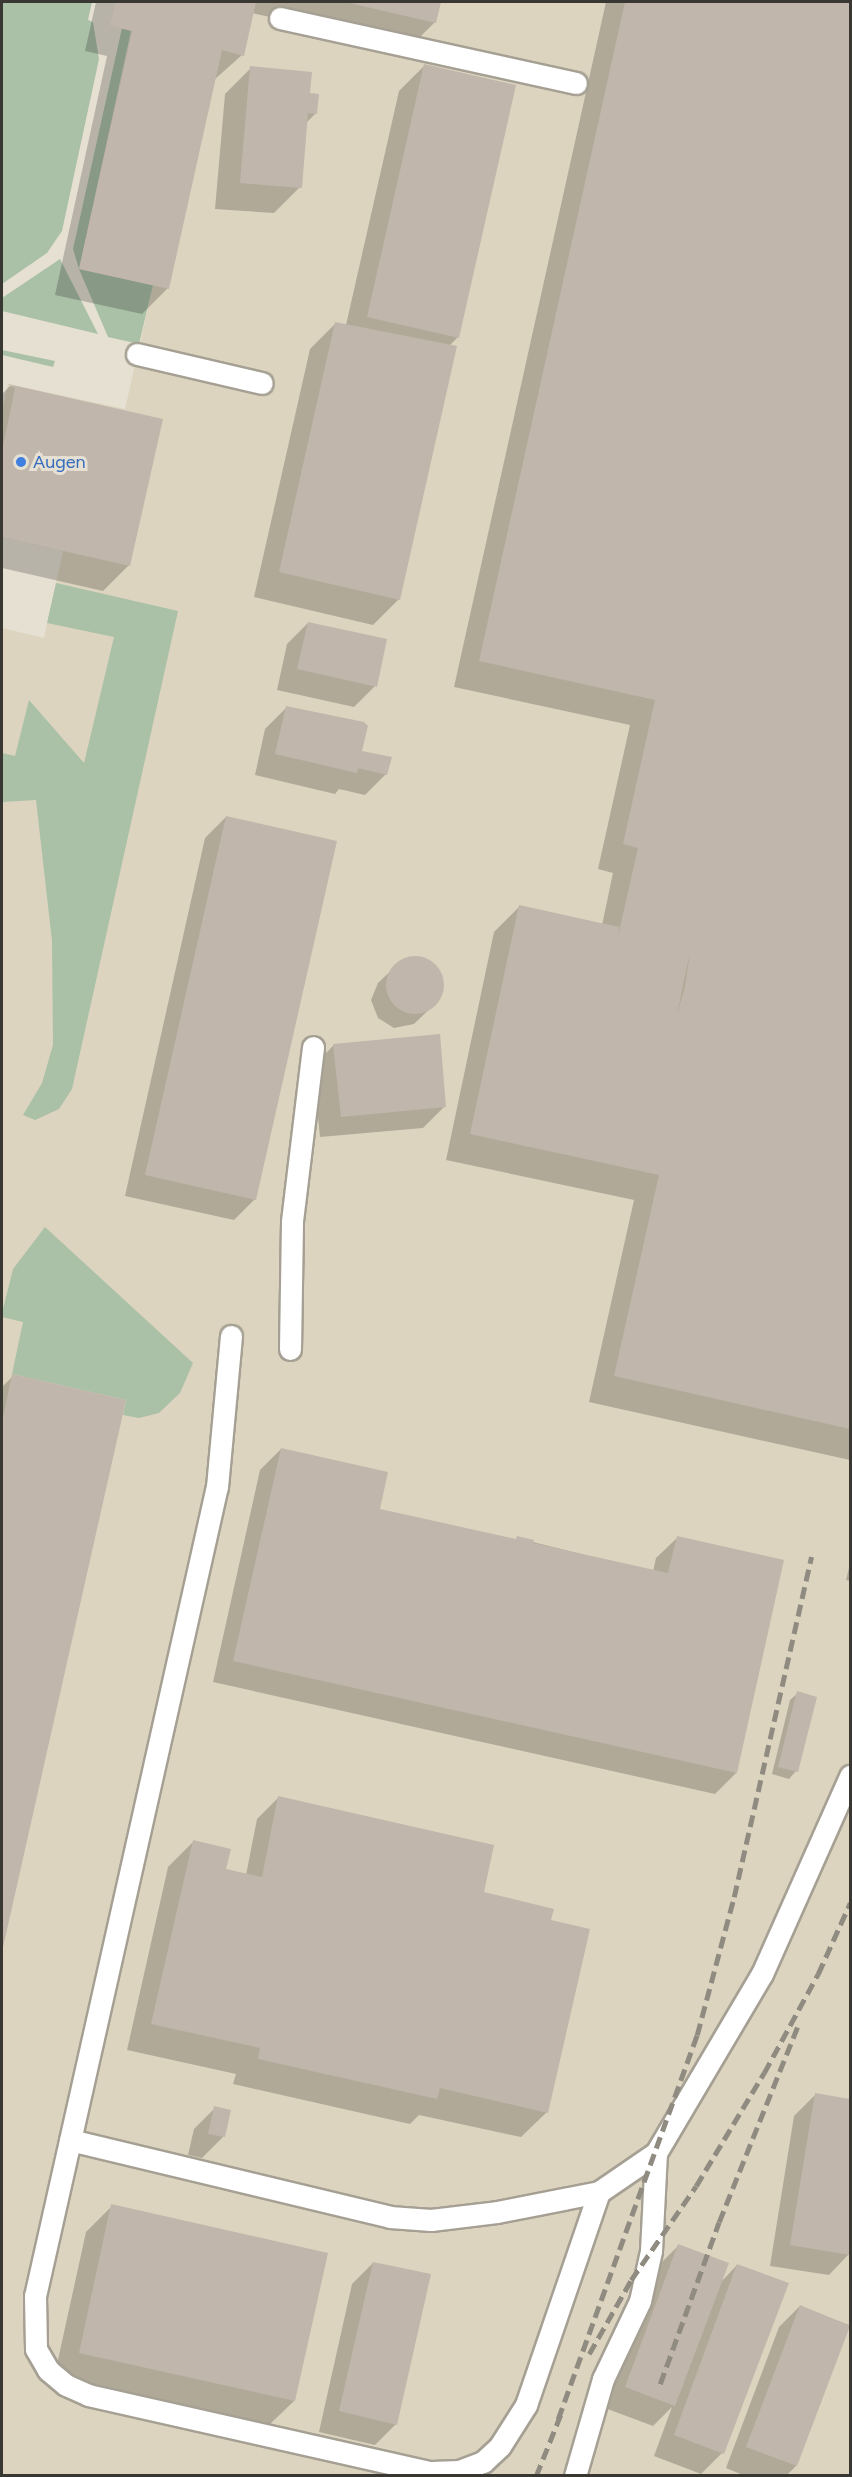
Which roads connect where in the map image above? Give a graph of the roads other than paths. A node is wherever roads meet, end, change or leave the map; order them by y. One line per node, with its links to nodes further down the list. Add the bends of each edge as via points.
1 (280, 18): 2 (lane)
2 (576, 83)
3 (137, 354): 4 (lane)
4 (262, 383)
5 (313, 1047): 7 (lane, via 292,1221)
6 (231, 1336): 9 (lane, via 217,1486)
7 (290, 1349)
8 (850, 1776): 10 (lane, via 762,1974)
9 (70, 2140): 11 (lane, via 390,2217 431,2220); 11 (lane, via 35,2296 36,2349 48,2370 66,2385 88,2395 431,2472 459,2471 483,2462 514,2427 526,2405)
10 (656, 2153): 11 (lane); 12 (lane, via 651,2251 639,2301 603,2379)
11 (599, 2192)
12 (575, 2475)

